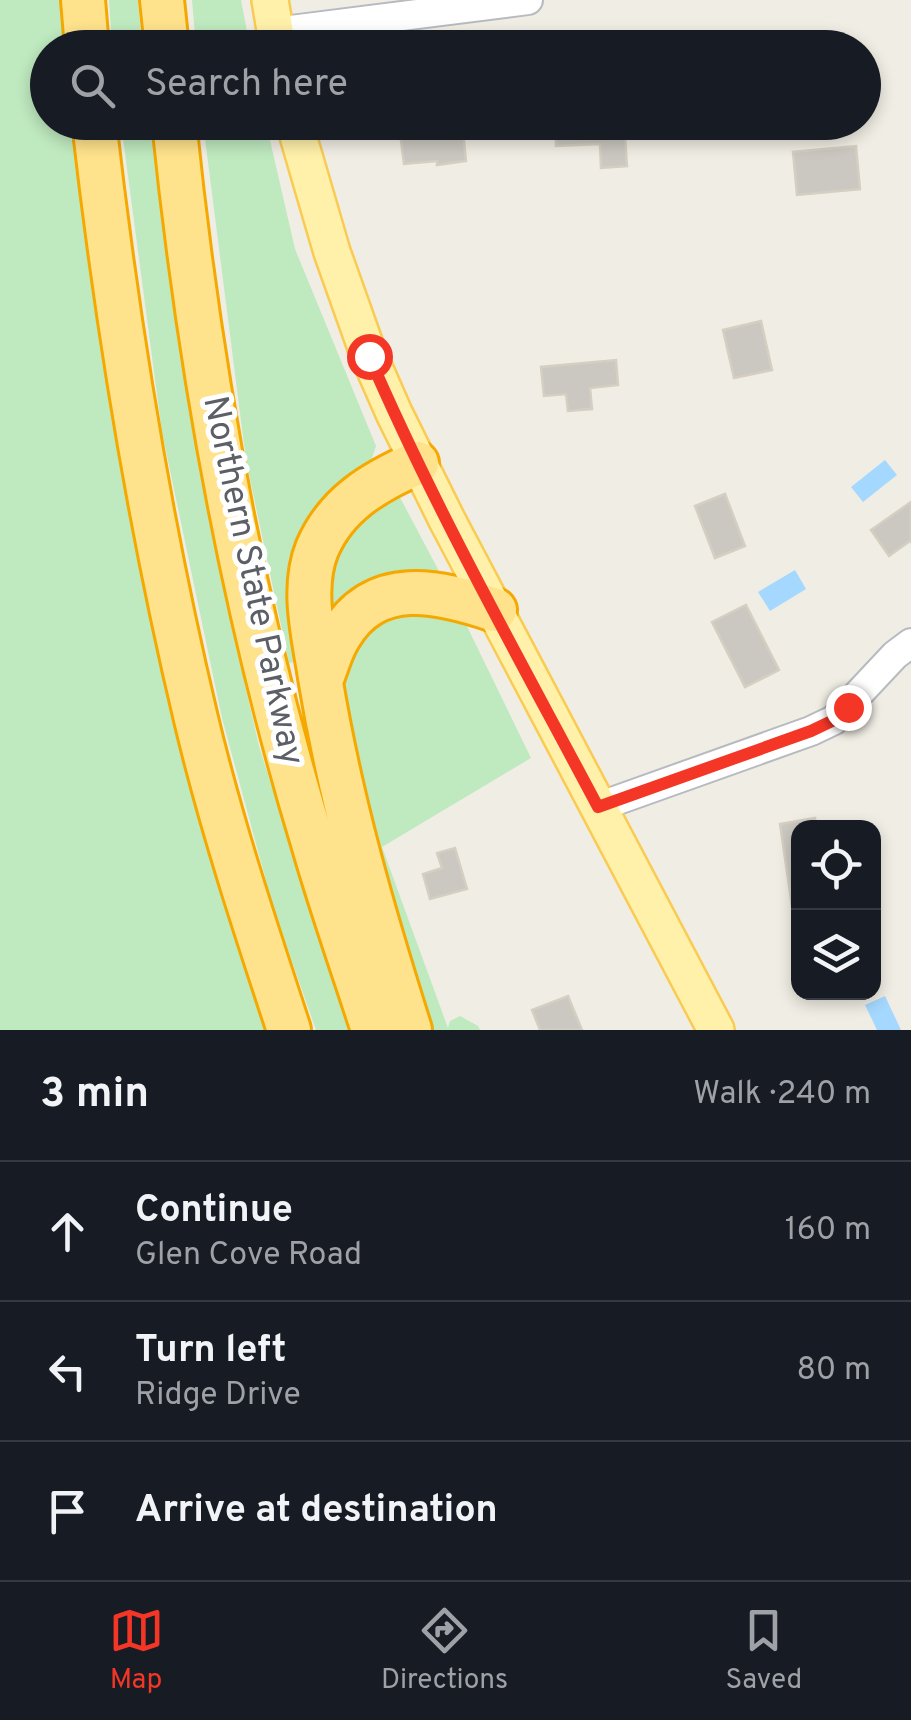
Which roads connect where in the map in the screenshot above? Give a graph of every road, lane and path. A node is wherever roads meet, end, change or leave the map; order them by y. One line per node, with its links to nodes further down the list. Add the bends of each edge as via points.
1 (84, 0): 5 (highway)
2 (162, 0): 6 (highway)
3 (528, 0): 4 (street)
4 (274, 26)
5 (86, 30)
6 (165, 30)
7 (96, 140): 15 (highway, via 130,392 174,625 238,873)
8 (176, 140): 16 (highway, Northern State Parkway, via 237,539 312,842)
9 (299, 140): 10 (main road, via 350,305)
10 (418, 463): 11 (main road); 13 (highway, via 348,503 317,548 310,596)
11 (495, 610): 13 (highway, via 430,592 386,597 349,622); 14 (main road)
12 (911, 643): 14 (street, via 834,720)
13 (321, 682): 17 (highway, via 353,842)
14 (598, 807): 18 (main road)
15 (289, 1030)
16 (374, 1030)
17 (410, 1030)
18 (716, 1030)

